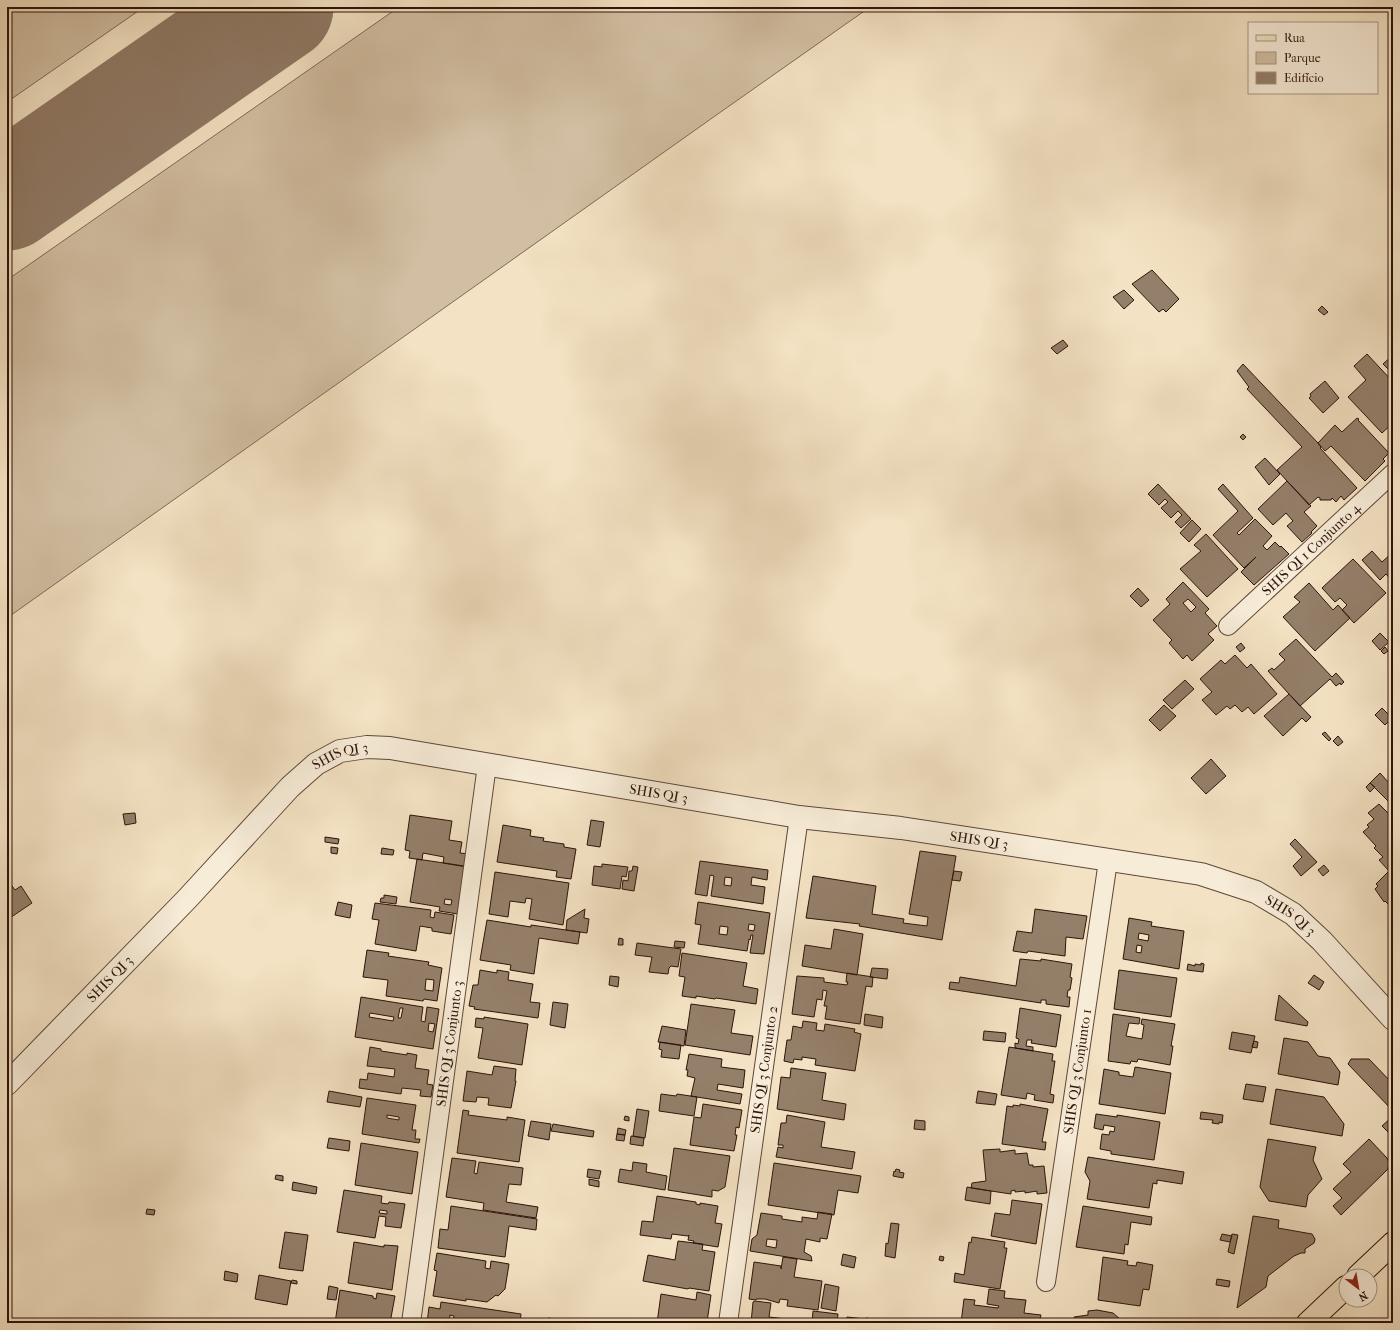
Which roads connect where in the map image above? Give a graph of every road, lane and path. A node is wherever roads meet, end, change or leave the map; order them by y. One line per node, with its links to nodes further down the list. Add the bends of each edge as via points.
1 (1393, 473): 2 (street, SHIS QI 1 Conjunto 4)
2 (1228, 626)
3 (487, 765): 4 (street, SHIS QI 3); 7 (street, SHIS QI 3, via 390,748 340,751 316,764 290,787 187,899); 12 (street, SHIS QI 3 Conjunto 3)
4 (799, 817): 5 (street, SHIS QI 3, via 901,828); 13 (street, SHIS QI 3 Conjunto 2)
5 (1108, 860): 6 (street, SHIS QI 3, via 1202,874 1256,892 1293,914 1322,941); 10 (street, SHIS QI 3 Conjunto 1)
6 (1393, 1019)
7 (7, 1084)
8 (1393, 1243): 9 (main road)
9 (1366, 1268)
10 (1046, 1282)
11 (1338, 1295): 14 (main road)
12 (411, 1323)
13 (728, 1323)
14 (1308, 1323)

